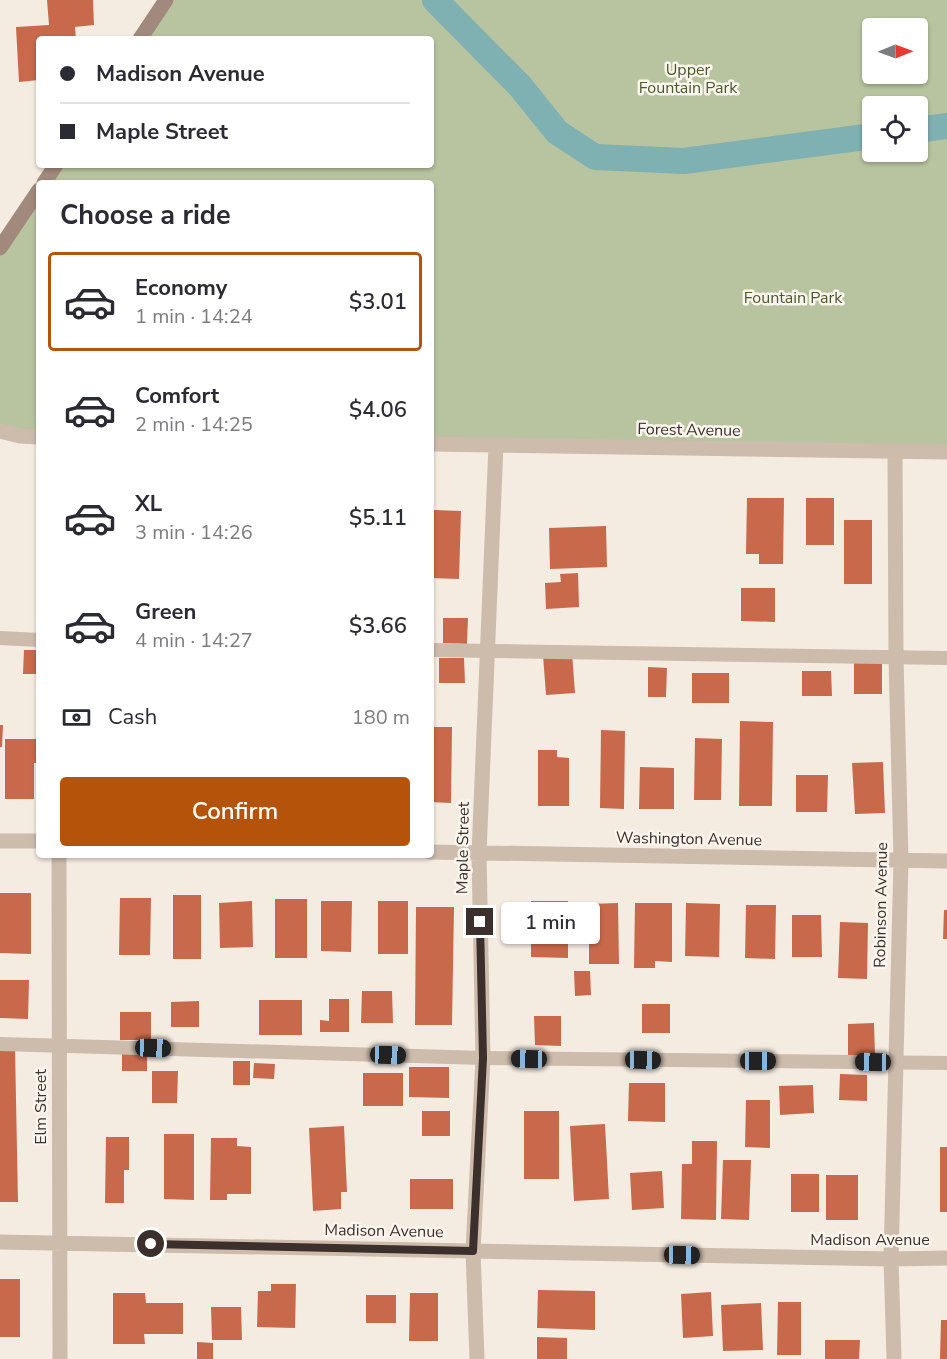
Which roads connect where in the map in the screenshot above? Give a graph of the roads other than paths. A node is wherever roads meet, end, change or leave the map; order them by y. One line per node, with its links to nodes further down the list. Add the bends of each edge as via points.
1 (166, 0): 2 (street)
2 (142, 36)
3 (36, 194): 4 (street)
4 (0, 248)
5 (0, 431): 6 (street)
6 (36, 437)
7 (434, 444): 8 (street, Forest Avenue)
8 (496, 445): 9 (street, Forest Avenue); 14 (street, Maple Street)
9 (895, 452): 10 (street, Forest Avenue); 15 (street, Robinson Avenue)
10 (947, 452)
11 (0, 638): 12 (lane)
12 (36, 640)
13 (434, 650): 14 (lane)
14 (487, 652): 15 (lane); 20 (street, Maple Street)
15 (896, 657): 16 (lane); 22 (street, Robinson Avenue)
16 (947, 658)
17 (0, 841): 18 (street)
18 (36, 841)
19 (434, 852): 20 (street, Washington Avenue)
20 (479, 854): 22 (street, Washington Avenue); 26 (street, Maple Street)
21 (59, 858): 25 (street, Elm Street)
22 (901, 860): 23 (street, Washington Avenue); 27 (street, Robinson Avenue)
23 (947, 861)
24 (0, 1044): 25 (lane)
25 (59, 1045): 26 (lane); 30 (street, Elm Street)
26 (483, 1058): 27 (lane); 31 (street, Maple Street)
27 (896, 1063): 28 (lane); 33 (street, Robinson Avenue)
28 (947, 1063)
29 (0, 1242): 30 (street, Madison Avenue)
30 (59, 1242): 31 (street, Madison Avenue); 34 (street, Elm Street)
31 (473, 1251): 33 (street, Madison Avenue); 35 (street, Maple Street)
32 (947, 1258): 33 (street, Madison Avenue)
33 (891, 1259): 36 (street, Robinson Avenue)
34 (60, 1359)
35 (477, 1359)
36 (894, 1359)

